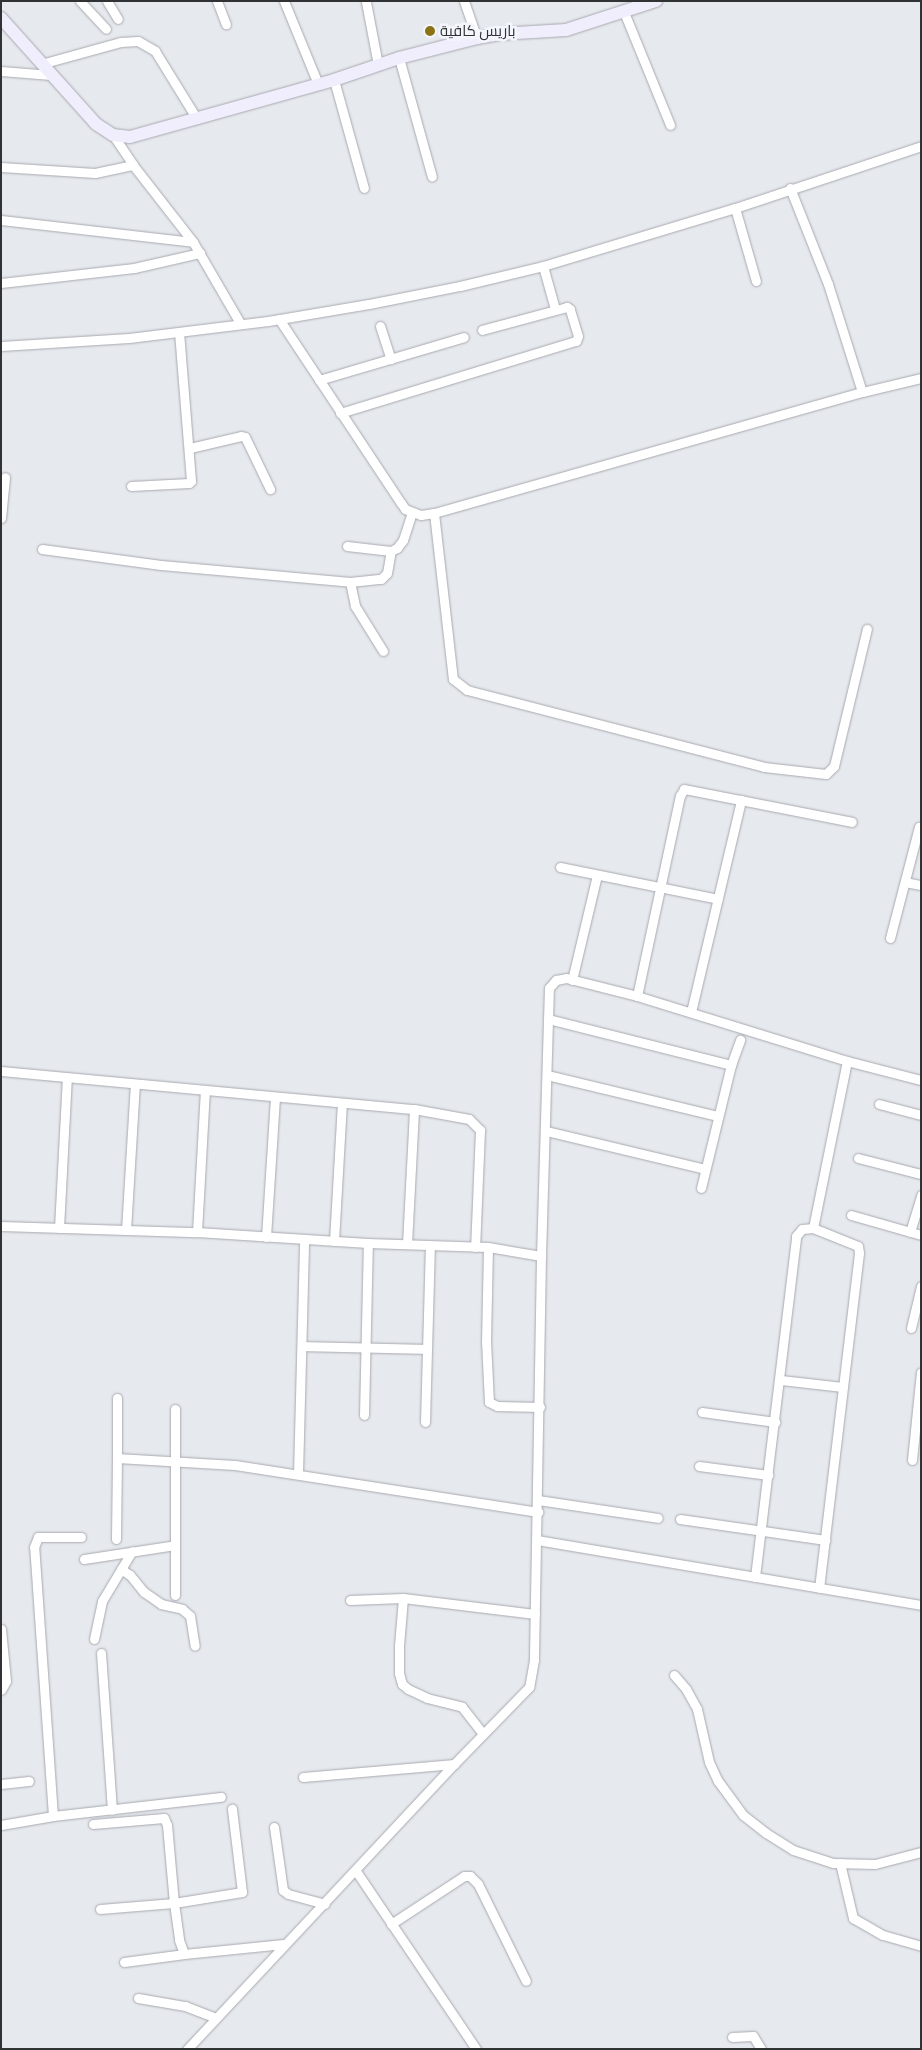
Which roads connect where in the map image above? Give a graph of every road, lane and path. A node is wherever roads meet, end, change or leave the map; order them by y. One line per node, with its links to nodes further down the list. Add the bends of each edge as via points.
1 (80, 1): 12 (street)
2 (107, 1): 10 (street)
3 (217, 1): 11 (street)
4 (284, 1): 20 (street)
5 (464, 1): 13 (street)
6 (656, 1): 8 (street)
7 (366, 2): 16 (street)
8 (624, 12): 13 (street, via 566,30); 22 (street)
9 (1, 18): 15 (street)
10 (118, 19)
11 (226, 24)
12 (106, 29)
13 (476, 38): 14 (street)
14 (399, 58): 16 (street); 27 (street)
15 (41, 64): 18 (street); 21 (street, via 121,42 138,41 155,51)
16 (378, 65): 19 (street)
17 (1, 71): 18 (street)
18 (51, 75): 23 (street, via 96,124)
19 (334, 80): 20 (street); 28 (street)
20 (318, 84): 21 (street)
21 (197, 119): 23 (street, via 130,137)
22 (670, 125)
23 (113, 135): 25 (street)
24 (921, 146): 29 (street)
25 (133, 165): 26 (street, via 95,173); 32 (street)
26 (1, 167)
27 (432, 177)
28 (364, 188)
29 (790, 188): 30 (street); 48 (street, via 828,284)
30 (736, 208): 34 (street); 35 (street)
31 (1, 220): 32 (street)
32 (193, 242): 33 (street)
33 (200, 253): 36 (street, via 134,268); 39 (street)
34 (542, 266): 37 (street); 38 (street, via 369,304)
35 (756, 281)
36 (1, 283)
37 (555, 309): 41 (street); 49 (street, via 570,309 578,336 576,342)
38 (279, 319): 39 (street); 47 (street)
39 (240, 323): 42 (street)
40 (380, 326): 45 (street)
41 (482, 330)
42 (179, 332): 44 (street); 50 (street)
43 (464, 337): 45 (street)
44 (1, 346)
45 (391, 359): 47 (street)
46 (921, 378): 48 (street)
47 (319, 380): 49 (street)
48 (862, 392): 55 (street)
49 (340, 413): 54 (street, via 401,503)
50 (190, 448): 52 (street, via 192,478 189,483); 53 (street, via 245,437)
51 (5, 477): 56 (street)
52 (131, 486)
53 (270, 489)
54 (412, 513): 55 (street); 59 (street, via 403,540)
55 (434, 513): 61 (street, via 453,679 467,690 764,767 826,774 834,766)
56 (1, 518)
57 (347, 546): 59 (street)
58 (42, 549): 60 (street, via 161,566)
59 (391, 551): 60 (street, via 387,573 381,579)
60 (350, 582): 62 (street, via 355,606)
61 (867, 629)
62 (383, 651)
63 (741, 800): 64 (street); 70 (street, via 689,789 682,792); 71 (street)
64 (852, 822)
65 (919, 826): 68 (street)
66 (560, 867): 67 (street)
67 (597, 874): 70 (street); 73 (street)
68 (905, 882): 69 (street); 72 (street)
69 (921, 885)
70 (660, 888): 71 (street); 74 (street)
71 (718, 898): 75 (street)
72 (890, 938)
73 (572, 980): 74 (street); 76 (street, via 556,980 550,985)
74 (638, 996): 75 (street)
75 (691, 1012): 78 (street)
76 (548, 1019): 79 (street); 81 (street)
77 (740, 1040): 79 (street)
78 (847, 1061): 83 (street); 101 (street)
79 (731, 1065): 91 (street)
80 (1, 1071): 82 (street)
81 (547, 1075): 91 (street); 92 (street)
82 (67, 1077): 84 (street); 100 (street)
83 (921, 1080)
84 (136, 1084): 85 (street); 102 (street)
85 (205, 1090): 86 (street); 103 (street)
86 (275, 1097): 87 (street); 106 (street)
87 (342, 1103): 89 (street); 108 (street)
88 (880, 1104): 90 (street)
89 (414, 1109): 110 (street); 112 (street, via 470,1119 480,1130)
90 (921, 1115)
91 (718, 1116): 94 (street)
92 (546, 1131): 94 (street); 114 (street)
93 (858, 1158): 95 (street)
94 (705, 1170): 96 (street)
95 (921, 1174)
96 (701, 1188)
97 (921, 1195): 104 (street)
98 (851, 1215): 104 (street)
99 (1, 1226): 100 (street)
100 (59, 1228): 102 (street)
101 (813, 1228): 121 (street, via 802,1229 796,1236); 122 (street, via 858,1246)
102 (126, 1230): 103 (street)
103 (197, 1232): 106 (street)
104 (910, 1232): 105 (street)
105 (921, 1235)
106 (266, 1237): 107 (street)
107 (304, 1239): 108 (street); 117 (street)
108 (334, 1241): 109 (street)
109 (368, 1243): 110 (street); 118 (street)
110 (407, 1244): 111 (street)
111 (430, 1245): 112 (street); 119 (street)
112 (475, 1247): 113 (street)
113 (488, 1247): 114 (street); 124 (street, via 486,1341 489,1402 497,1406)
114 (541, 1256): 124 (street)
115 (921, 1286): 116 (street)
116 (910, 1328)
117 (303, 1346): 118 (street); 134 (street)
118 (366, 1347): 119 (street); 127 (street)
119 (426, 1349): 128 (street)
120 (921, 1372): 131 (street)
121 (780, 1380): 122 (street); 129 (street)
122 (843, 1387): 144 (street)
123 (117, 1398): 130 (street)
124 (540, 1407): 136 (street)
125 (175, 1409): 132 (street)
126 (702, 1412): 129 (street)
127 (364, 1415)
128 (425, 1422)
129 (775, 1422): 135 (street)
130 (117, 1458): 132 (street); 142 (street)
131 (912, 1460)
132 (175, 1462): 134 (street, via 236,1465); 145 (street)
133 (700, 1466): 135 (street)
134 (298, 1474): 137 (street)
135 (768, 1475): 140 (street)
136 (538, 1500): 137 (street); 138 (street)
137 (538, 1512): 143 (street)
138 (658, 1518)
139 (680, 1519): 140 (street)
140 (761, 1530): 144 (street); 149 (street)
141 (81, 1537): 170 (street, via 38,1537 34,1547)
142 (116, 1539)
143 (537, 1540): 149 (street); 155 (street)
144 (825, 1540): 150 (street)
145 (175, 1546): 146 (street); 151 (street)
146 (132, 1550): 147 (street); 148 (street)
147 (84, 1559)
148 (121, 1569): 157 (street, via 102,1602); 158 (street, via 161,1604 182,1609 190,1616)
149 (755, 1577): 150 (street)
150 (819, 1588): 154 (street)
151 (175, 1595)
152 (403, 1598): 153 (street); 155 (street); 162 (street, via 399,1646 402,1684 427,1698 461,1706)
153 (350, 1600)
154 (921, 1605)
155 (535, 1614): 162 (street, via 534,1660 529,1687)
156 (1, 1629): 161 (street, via 6,1681)
157 (94, 1639)
158 (196, 1646)
159 (101, 1653): 169 (street)
160 (674, 1675): 175 (street, via 696,1709 709,1762 738,1809 766,1833 793,1850)
161 (1, 1690)
162 (484, 1734): 163 (street)
163 (454, 1764): 164 (street); 176 (street)
164 (303, 1777)
165 (29, 1781): 166 (street)
166 (1, 1784)
167 (221, 1797): 169 (street)
168 (232, 1809): 177 (street, via 242,1892)
169 (112, 1810): 170 (street)
170 (53, 1816): 172 (street)
171 (93, 1824): 177 (street, via 164,1818)
172 (1, 1825)
173 (274, 1827): 178 (street, via 283,1890)
174 (921, 1852): 175 (street, via 875,1864)
175 (840, 1863): 182 (street, via 853,1918 883,1935)
176 (356, 1871): 178 (street); 180 (street)
177 (174, 1903): 179 (street); 183 (street)
178 (325, 1904): 181 (street)
179 (100, 1909)
180 (392, 1924): 185 (street, via 464,1876 470,1876 478,1884); 190 (street)
181 (284, 1944): 183 (street); 187 (street)
182 (921, 1946)
183 (184, 1954): 184 (street)
184 (124, 1962)
185 (526, 1981)
186 (138, 1998): 187 (street, via 185,2006)
187 (216, 2018): 189 (street)
188 (732, 2037): 191 (street, via 753,2036)
189 (188, 2049)
190 (476, 2049)
191 (761, 2049)

